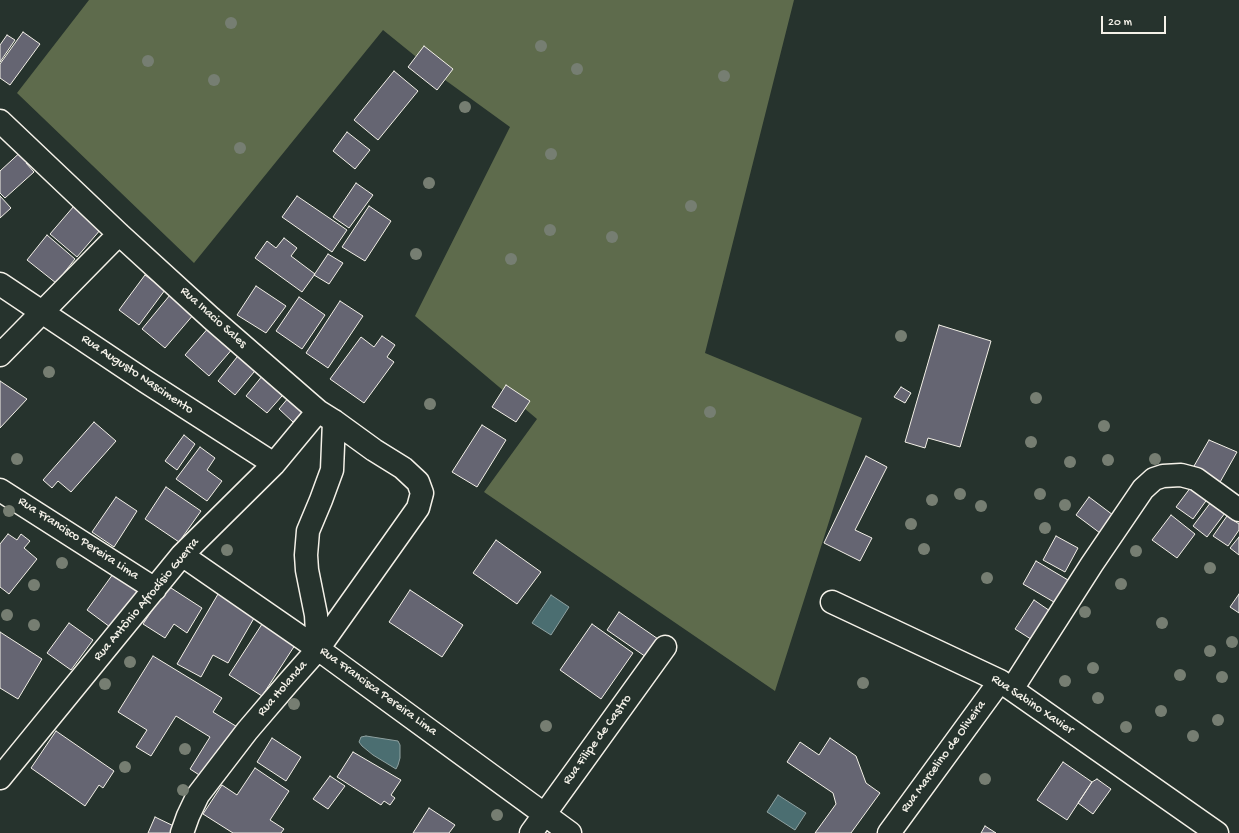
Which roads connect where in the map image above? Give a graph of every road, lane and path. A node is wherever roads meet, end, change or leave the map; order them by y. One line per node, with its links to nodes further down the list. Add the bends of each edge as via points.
1 (0, 121): 2 (street, Rua Inacio Sales)
2 (119, 234): 4 (street); 6 (street, Rua Inacio Sales, via 211,318)
3 (0, 284): 4 (street, Rua Augusto Nascimento)
4 (42, 311): 5 (street); 7 (street, Rua Augusto Nascimento)
5 (0, 354)
6 (326, 416): 7 (street, Rua Antônio Afrodísio Guerra); 9 (street, Rua Inacio Sales, via 403,468 418,482 422,493); 15 (street, via 332,470 308,531 306,555 316,615)
7 (274, 464): 11 (street, Rua Antônio Afrodísio Guerra)
8 (0, 490): 12 (street, Rua Francisco Pereira Lima)
9 (418, 508): 15 (street, Rua Holanda)
10 (1239, 510): 16 (street, Rua Marcelino de Oliveira, via 1196,479 1181,475 1154,479 1142,489)
11 (182, 555): 12 (street, Rua Antônio Afrodísio Guerra); 15 (street, Rua Francisca Pereira Lima)
12 (155, 589): 17 (street, Rua Antônio Afrodísio Guerra)
13 (832, 602): 16 (street, Rua Sabino Xavier)
14 (665, 647): 18 (street, Rua Filipe de Castro)
15 (318, 649): 18 (street, Rua Francisca Pereira Lima); 19 (street, Rua Holanda, via 247,731 201,791)
16 (1006, 685): 22 (street, Rua Marcelino de Oliveira); 23 (street, Rua Sabino Xavier)
17 (0, 778)
18 (544, 814): 20 (street, Rua Filipe de Castro); 21 (street, Rua Francisca Pereira Lima)
19 (182, 833)
20 (531, 833)
21 (570, 833)
22 (890, 833)
23 (1217, 833)

